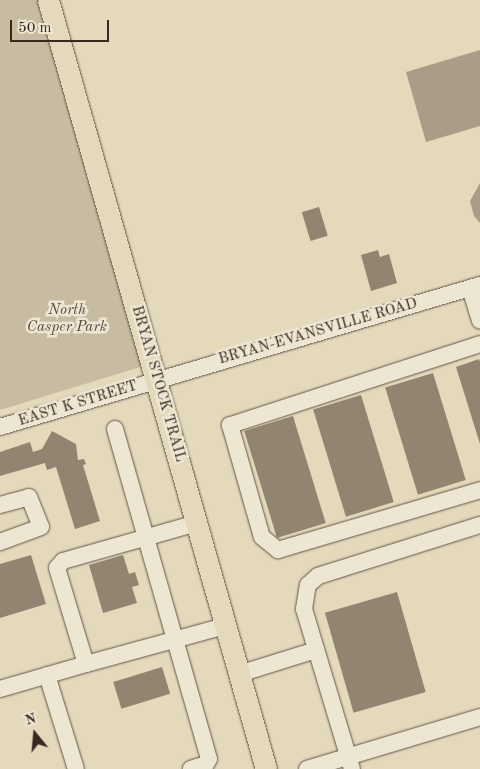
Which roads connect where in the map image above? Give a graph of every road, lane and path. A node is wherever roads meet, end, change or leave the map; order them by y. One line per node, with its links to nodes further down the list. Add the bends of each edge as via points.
1 (48, 0): 5 (main road, BRYAN STOCK TRAIL)
2 (475, 286): 3 (street); 5 (street, BRYAN-EVANSVILLE ROAD)
3 (480, 321)
4 (480, 344): 8 (street, via 230,425 262,538 278,550)
5 (156, 380): 6 (street, EAST K STREET); 10 (main road, BRYAN STOCK TRAIL)
6 (0, 428)
7 (115, 430): 12 (street)
8 (480, 490)
9 (0, 505): 13 (street, via 29,497 41,527)
10 (197, 523): 12 (street); 14 (main road, BRYAN STOCK TRAIL)
11 (480, 525): 16 (street, via 318,576 308,584 304,609)
12 (146, 537): 15 (street); 17 (street, via 63,561 57,568)
13 (0, 542)
14 (225, 626): 15 (street); 18 (main road, BRYAN STOCK TRAIL)
15 (176, 639): 17 (street); 24 (street, via 209,759 206,764)
16 (316, 650): 18 (street); 22 (street)
17 (86, 664): 19 (street)
18 (239, 674): 25 (main road, BRYAN STOCK TRAIL)
19 (47, 675): 20 (street); 23 (street)
20 (0, 689)
21 (480, 717): 22 (street)
22 (350, 763): 26 (street)
23 (76, 769)
24 (191, 769)
25 (266, 769)
26 (307, 769)

